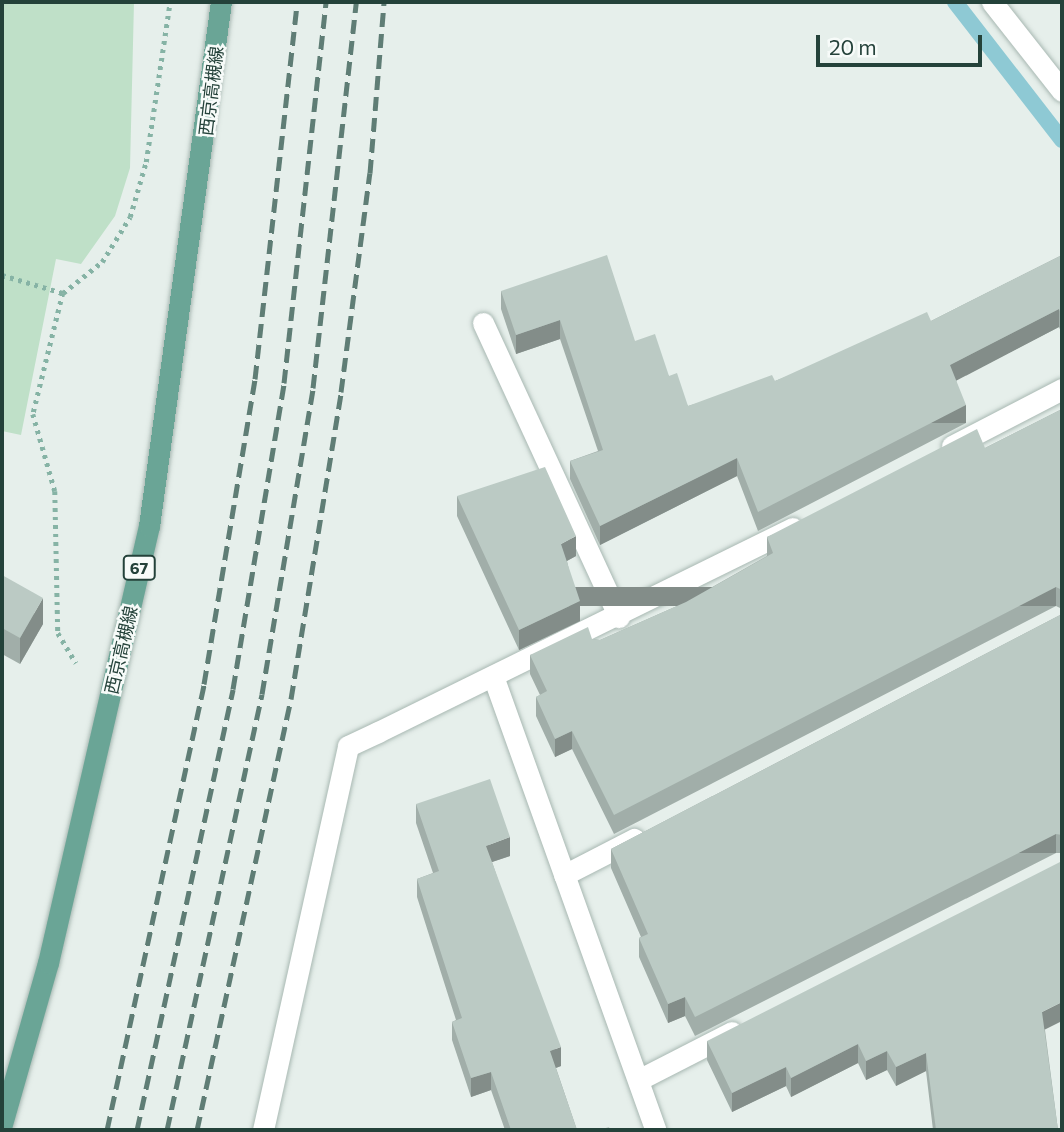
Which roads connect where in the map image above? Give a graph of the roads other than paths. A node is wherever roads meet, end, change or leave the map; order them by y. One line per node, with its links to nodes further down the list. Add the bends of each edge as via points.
1 (221, 2): 13 (main road, 西京高槻線 / 67, via 149,526 108,704)
2 (992, 2): 3 (street)
3 (1062, 91)
4 (483, 323): 8 (street)
5 (1062, 390): 6 (street)
6 (927, 459)
7 (816, 516): 8 (street)
8 (619, 617): 9 (street)
9 (493, 676): 11 (street); 16 (street, via 348,746)
10 (649, 831): 11 (street)
11 (564, 875): 14 (street)
12 (752, 1022): 14 (street)
13 (9, 1073): 15 (main road, 西京高槻線 / 67)
14 (640, 1079): 17 (street)
15 (2, 1124)
16 (263, 1130)
17 (656, 1130)

